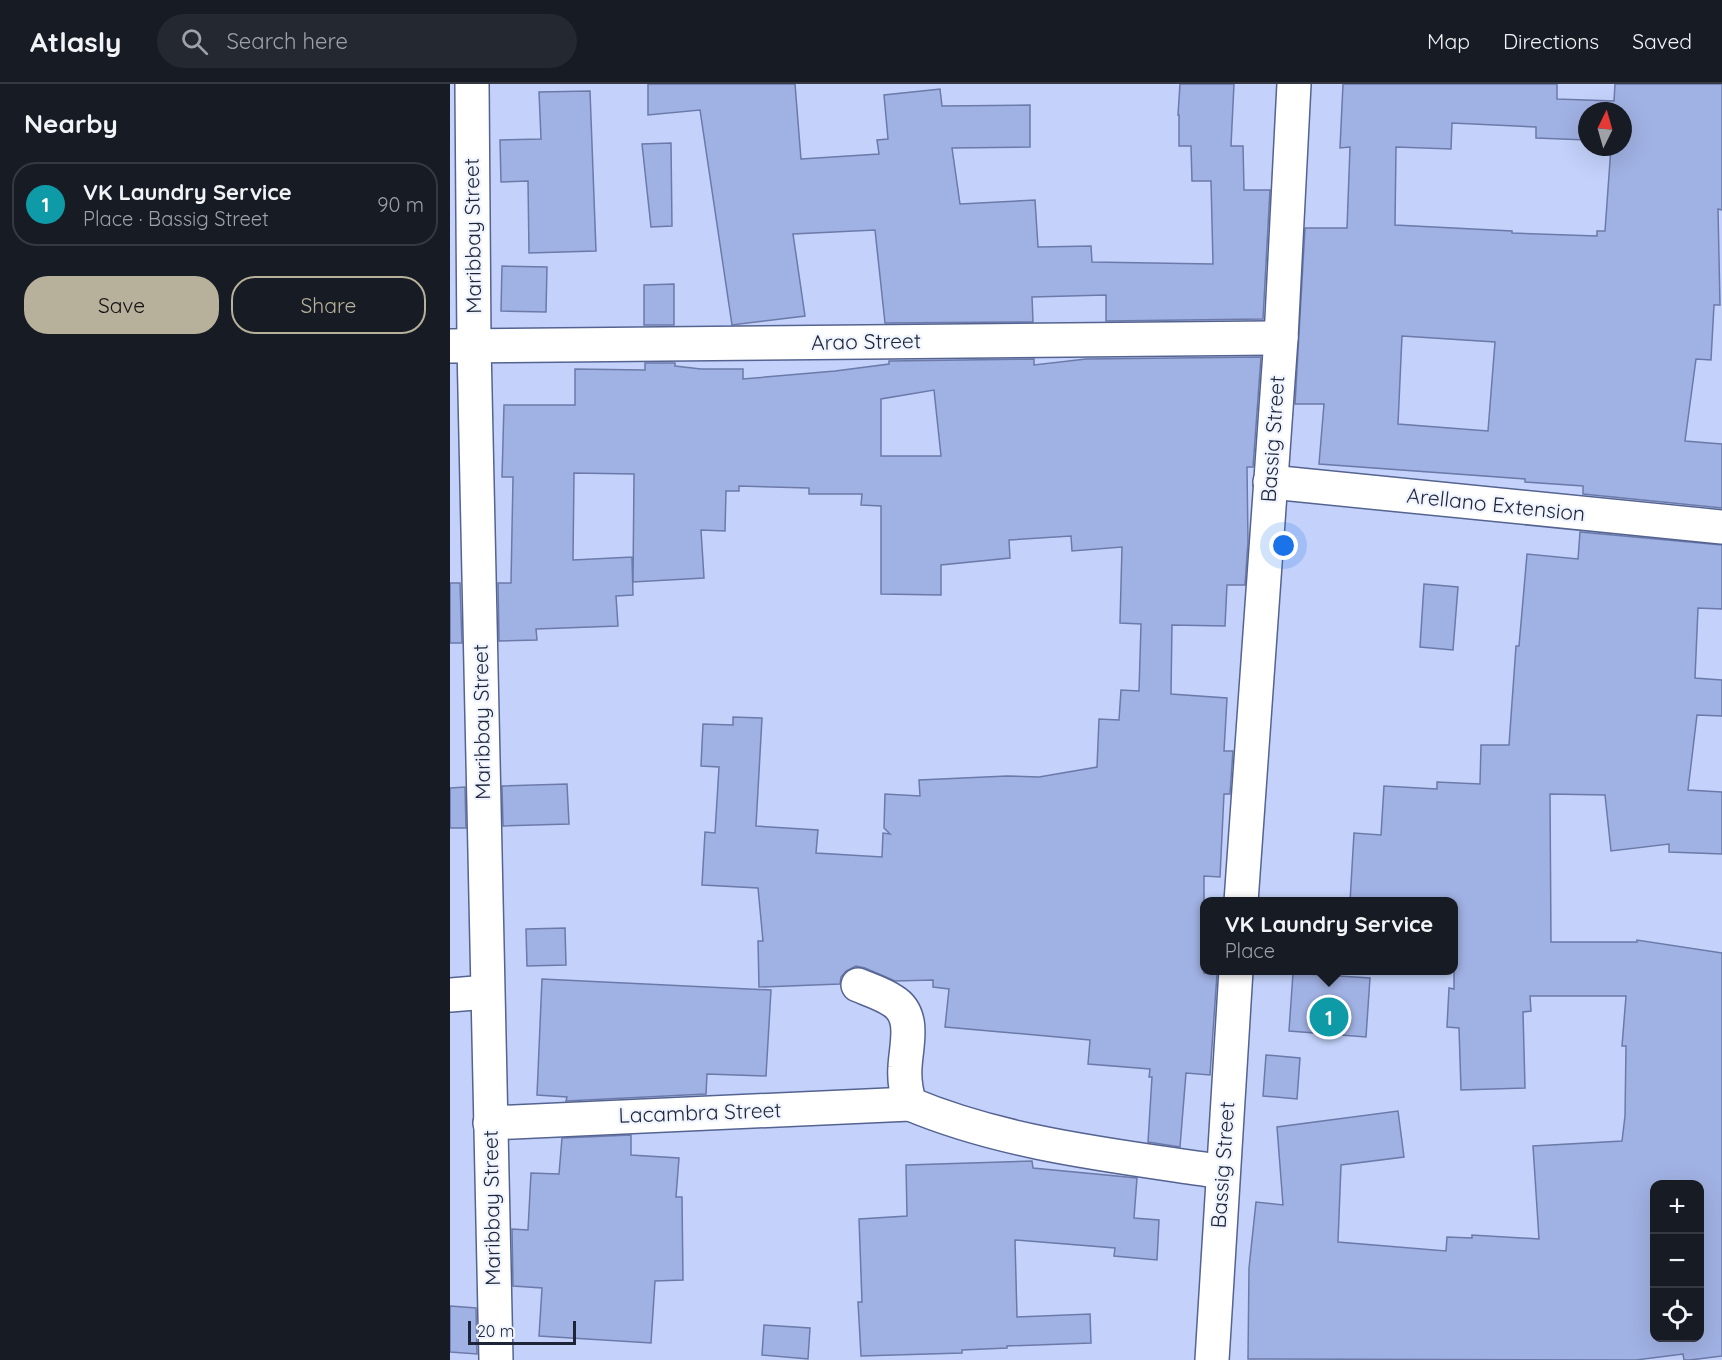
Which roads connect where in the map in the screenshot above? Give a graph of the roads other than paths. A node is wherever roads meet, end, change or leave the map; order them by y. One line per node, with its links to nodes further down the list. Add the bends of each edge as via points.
1 (472, 84): 4 (street, Maribbay Street)
2 (1294, 84): 3 (street, Bassig Street)
3 (1281, 338): 4 (street, Arao Street); 5 (street, Bassig Street)
4 (462, 346): 10 (street, Maribbay Street)
5 (1270, 482): 6 (street, Arellano Extension); 7 (street, Bassig Street)
6 (1722, 527)
7 (1241, 897)
8 (1236, 975): 14 (street, Bassig Street)
9 (858, 986): 12 (street, via 894,1001 906,1012 905,1088)
10 (488, 992): 11 (street); 13 (street, Maribbay Street)
11 (450, 995)
12 (910, 1104): 13 (street, Lacambra Street); 14 (street, Lacambra Street, via 988,1131 1090,1152)
13 (490, 1122): 15 (street, Maribbay Street)
14 (1223, 1172): 16 (street, Bassig Street)
15 (496, 1360)
16 (1212, 1360)

